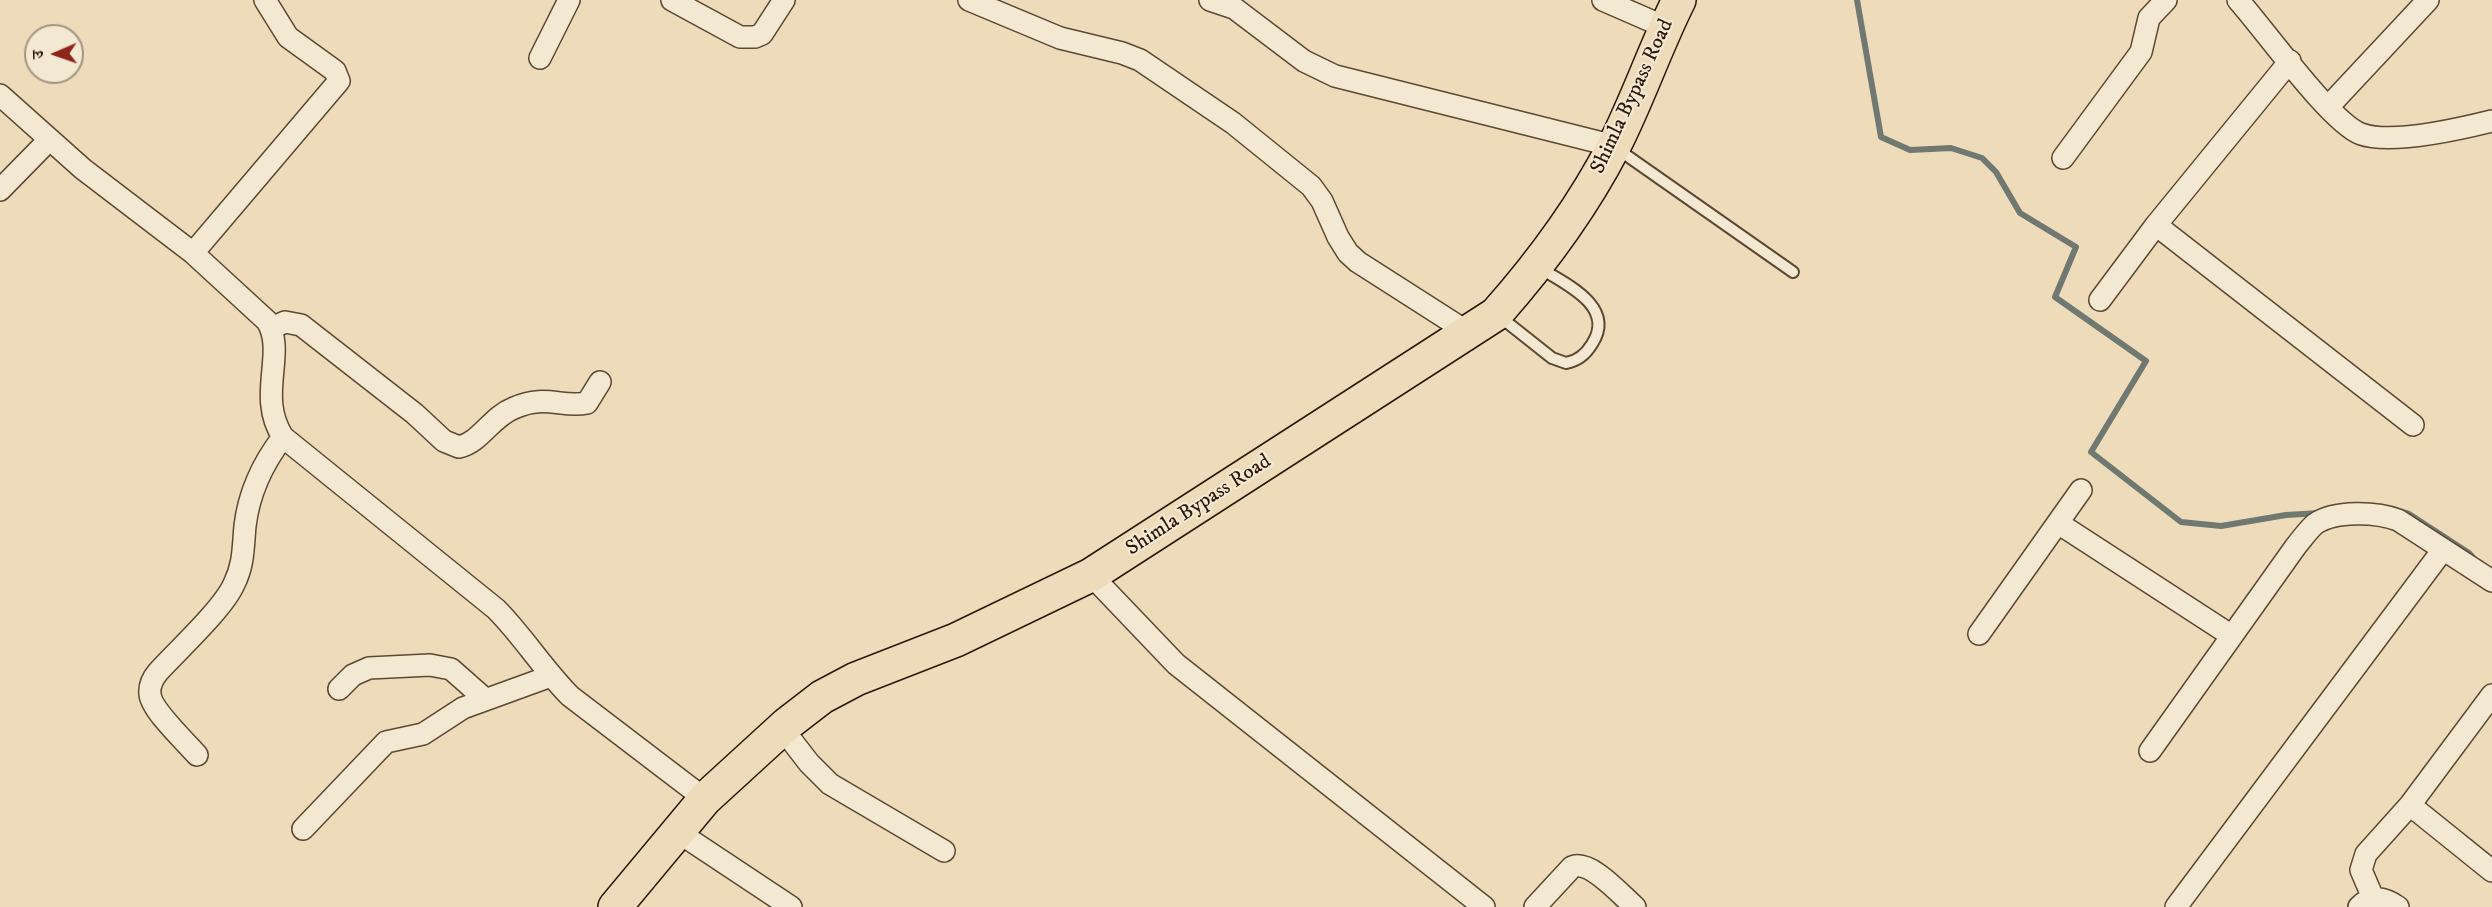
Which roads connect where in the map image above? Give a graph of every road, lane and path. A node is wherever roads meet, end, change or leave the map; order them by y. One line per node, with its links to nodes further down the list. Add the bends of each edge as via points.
1 (265, 0): 23 (street, via 288,37 335,71 339,81)
2 (569, 0): 13 (street)
3 (672, 0): 4 (street, via 748,38 762,34)
4 (784, 0)
5 (969, 0): 29 (street, via 1060,38 1140,60 1233,123 1311,186 1338,237 1358,262)
6 (1210, 0): 11 (street)
7 (1603, 0): 12 (street)
8 (2166, 0): 20 (street, via 2150,18 2142,52)
9 (2238, 0): 14 (street)
10 (2428, 0): 16 (street)
11 (1236, 4): 19 (street, via 1304,61 1335,76)
12 (1672, 13): 19 (highway, Shimla Bypass Road)
13 (540, 58)
14 (2290, 62): 16 (street); 22 (street)
15 (0, 94): 18 (street)
16 (2328, 107): 17 (street, via 2352,129 2382,138)
17 (2492, 121)
18 (49, 140): 21 (street); 23 (street)
19 (1614, 146): 24 (highway, Shimla Bypass Road); 25 (lane)
20 (2062, 158)
21 (0, 190)
22 (2156, 225): 26 (street); 31 (street)
23 (193, 253): 28 (street)
24 (1538, 267): 27 (highway, Shimla Bypass Road); 27 (lane, via 1583,295 1595,309 1597,335 1582,356 1566,363 1552,358)
25 (1793, 272)
26 (2100, 300)
27 (1496, 314): 29 (highway, Shimla Bypass Road)
28 (272, 328): 30 (street, via 285,322 301,325 444,441 459,447 472,443 496,417 516,407 536,401 587,403); 32 (street, via 270,405)
29 (1469, 333): 36 (highway, Shimla Bypass Road)
30 (600, 382)
31 (2413, 425)
32 (283, 437): 40 (street, via 496,609); 46 (street, via 263,466 252,495 245,525 243,564 234,585 150,685 154,705)
33 (2081, 490): 34 (street)
34 (2058, 523): 38 (street); 39 (street)
35 (2442, 551): 37 (street); 39 (street, via 2386,515 2334,516 2324,520 2296,546); 59 (street)
36 (1091, 575): 44 (highway, Shimla Bypass Road, via 956,640 856,679 822,697); 56 (street, via 1176,664)
37 (2492, 581)
38 (1979, 634)
39 (2232, 636): 45 (street)
40 (551, 676): 43 (street); 47 (street, via 570,696)
41 (339, 689): 43 (street, via 353,675 369,668 430,665 451,669)
42 (2492, 695): 48 (street)
43 (485, 699): 49 (street, via 423,734 386,742)
44 (783, 728): 47 (highway, Shimla Bypass Road); 51 (street, via 830,784)
45 (2150, 751)
46 (197, 755)
47 (705, 799): 50 (highway, Shimla Bypass Road)
48 (2410, 805): 52 (street); 53 (street, via 2362,862)
49 (303, 830)
50 (678, 832): 54 (highway, Shimla Bypass Road); 55 (street)
51 (944, 851)
52 (2492, 871)
53 (2366, 903): 60 (street, via 2382,899)
54 (615, 907)
55 (791, 907)
56 (1484, 907)
57 (1535, 907): 58 (street, via 1577,865 1590,868)
58 (1635, 907)
59 (2176, 907)
60 (2398, 907)

